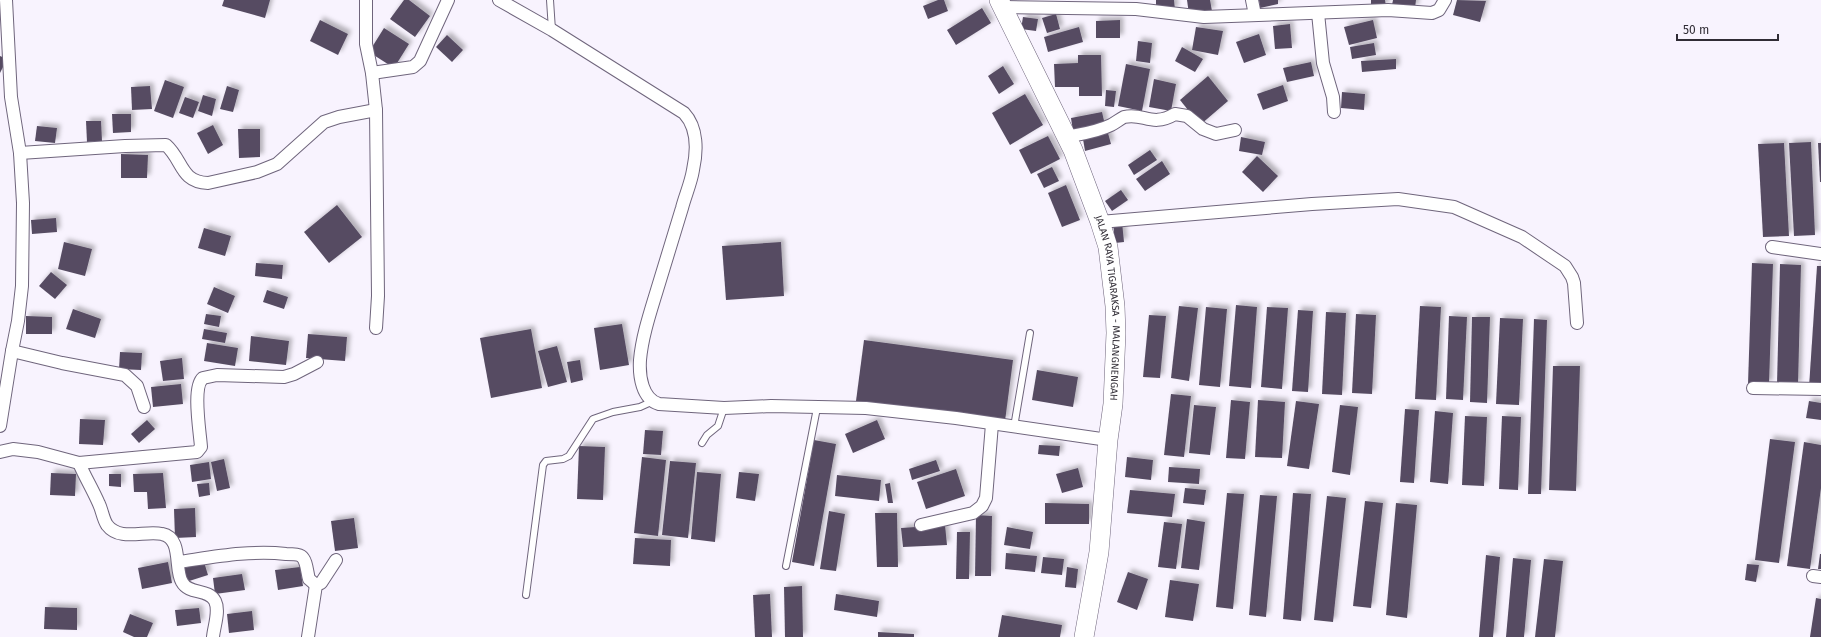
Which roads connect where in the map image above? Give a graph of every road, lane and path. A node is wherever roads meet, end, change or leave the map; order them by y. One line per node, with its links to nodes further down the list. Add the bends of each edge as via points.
1 (6, 0): 15 (street)
2 (366, 0): 13 (street, via 366,44)
3 (448, 0): 13 (street, via 420,61 413,67)
4 (499, 0): 12 (street)
5 (550, 0): 12 (lane)
6 (1252, 0): 11 (street)
7 (1445, 0): 10 (street, via 1439,10 1432,13 1388,10)
8 (1001, 3): 9 (street); 19 (main road, JALAN RAYA TIGARAKSA - MALANGNENGAH)
9 (1120, 5): 11 (street, via 1204,17)
10 (1318, 13): 11 (street); 17 (street, via 1323,64 1334,97)
11 (1255, 15)
12 (552, 30): 31 (street, via 684,113 691,119 694,129 693,171 642,347 641,378)
13 (372, 73): 16 (street)
14 (0, 90): 15 (street)
15 (11, 97): 20 (street)
16 (376, 110): 20 (street, via 324,122 277,164 257,172 208,183 201,183 187,175 166,145); 25 (street)
17 (1334, 112)
18 (1235, 130): 19 (street, via 1216,134 1203,129 1187,116 1175,114 1165,120 1124,117 1111,126)
19 (1066, 137): 21 (main road, JALAN RAYA TIGARAKSA - MALANGNENGAH)
20 (20, 153): 27 (street, via 23,203 22,286)
21 (1100, 222): 24 (street, via 1398,199 1454,207 1522,237 1565,266 1574,283); 38 (main road, JALAN RAYA TIGARAKSA - MALANGNENGAH, via 1108,247 1116,333 1113,404)
22 (1772, 247): 23 (street)
23 (1821, 254)
24 (1577, 323)
25 (376, 328)
26 (1030, 332): 37 (lane)
27 (12, 351): 32 (street, via 125,375 137,386); 36 (street)
28 (317, 362): 41 (street, via 284,377 217,375 203,378 198,384 202,447 197,452)
29 (1753, 388): 30 (street)
30 (1821, 389)
31 (651, 402): 33 (street); 47 (lane, via 593,419 569,456 546,461 543,465)
32 (144, 407)
33 (724, 408): 34 (street); 39 (lane, via 718,426)
34 (816, 408): 35 (street, via 866,408); 45 (lane)
35 (992, 424): 37 (street); 42 (street, via 986,498 982,506 973,513)
36 (0, 426)
37 (1014, 427): 38 (street)
38 (1108, 440): 50 (main road, JALAN RAYA TIGARAKSA - MALANGNENGAH, via 1099,552)
39 (702, 443)
40 (0, 452): 41 (street, via 14,449 38,452)
41 (78, 463): 44 (street, via 107,524 116,531 126,534 163,534 170,538)
42 (921, 525)
43 (336, 560): 46 (street, via 321,583)
44 (178, 562): 46 (street, via 237,554 272,552 298,555 305,561 309,580); 48 (street, via 181,581 185,586 190,590 209,594 216,602)
45 (786, 566)
46 (316, 585): 49 (street)
47 (526, 596)
48 (212, 637)
49 (308, 637)
50 (1084, 637)

